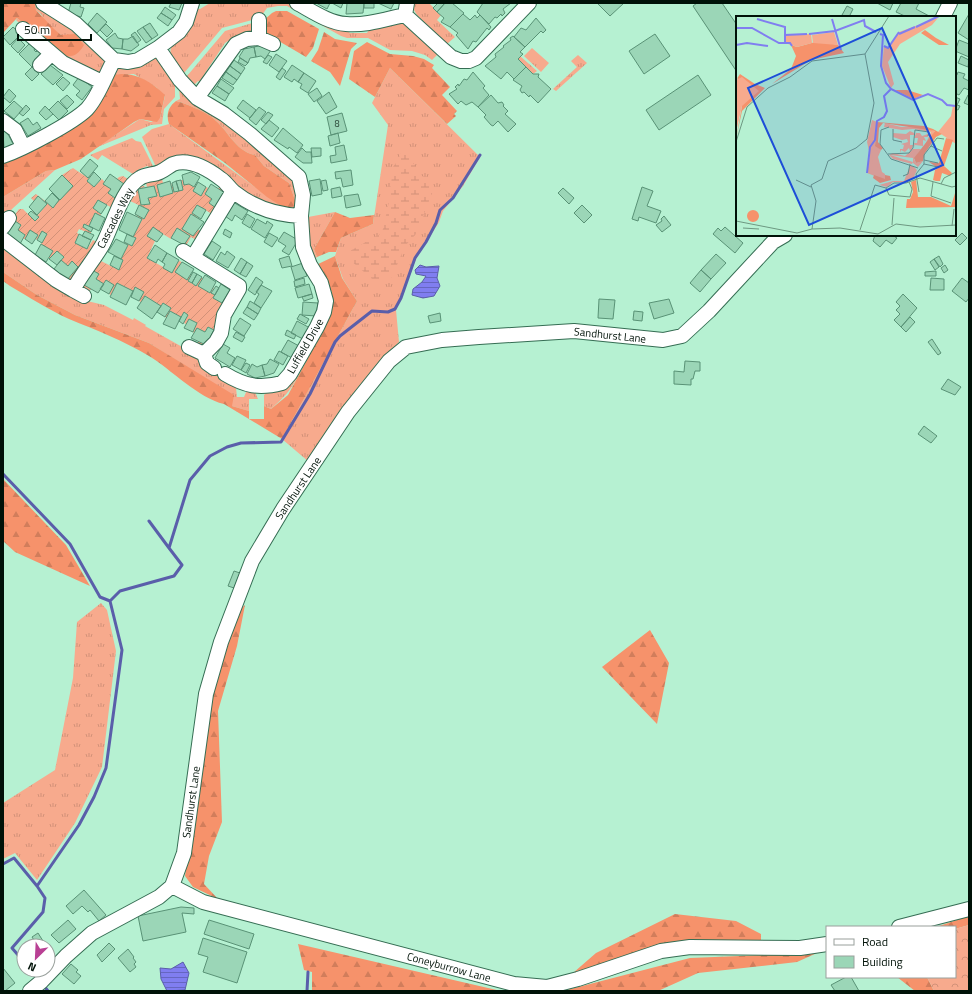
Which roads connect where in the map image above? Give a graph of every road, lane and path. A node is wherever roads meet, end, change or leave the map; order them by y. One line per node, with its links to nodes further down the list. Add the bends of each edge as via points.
1 (192, 3): 12 (street, via 186,22 179,32)
2 (297, 3): 6 (street, via 346,25 373,22)
3 (529, 3): 6 (street, via 476,58 469,61 451,58)
4 (950, 3): 7 (street)
5 (52, 5): 14 (street, via 60,15 76,24)
6 (406, 9)
7 (944, 16)
8 (259, 20): 10 (street)
9 (24, 28): 13 (street)
10 (259, 38): 11 (street); 17 (street, via 247,39 236,44)
11 (273, 44)
12 (158, 48): 14 (street, via 138,60); 17 (street, Luffield Drive, via 180,80)
13 (51, 54): 15 (street); 16 (street, via 63,63)
14 (114, 60): 16 (street)
15 (40, 65)
16 (102, 82): 19 (street, via 98,93 87,108 60,127)
17 (197, 98): 22 (street, Luffield Drive, via 224,114 304,175)
18 (3, 120): 19 (street, via 15,130)
19 (23, 146): 20 (street)
20 (3, 156)
21 (233, 191): 22 (street, Cascades Way, via 270,212 285,216); 24 (street, Cascades Way, via 222,180 187,162 140,178 131,187 114,216 104,242 82,274 79,293 56,280); 26 (street, via 188,254 236,282 239,288 224,315 221,333)
22 (301, 216): 26 (street, Luffield Drive, via 303,246 310,265 321,283 326,302 324,312 308,344 290,374 282,383 241,390 208,363)
23 (783, 236): 27 (street, Sandhurst Lane, via 773,242 709,311 682,336 663,340 574,331 472,337 406,347 389,361 348,412 283,509 252,561 206,694 184,853)
24 (3, 240)
25 (189, 347): 26 (street)
26 (204, 354)
27 (172, 886): 30 (street, Coneyburrow Lane, via 203,902 514,984 547,987 661,951 690,947 800,948); 31 (street, via 159,897 92,933)
28 (969, 909): 29 (street)
29 (903, 926)
30 (826, 944)
31 (30, 991)

